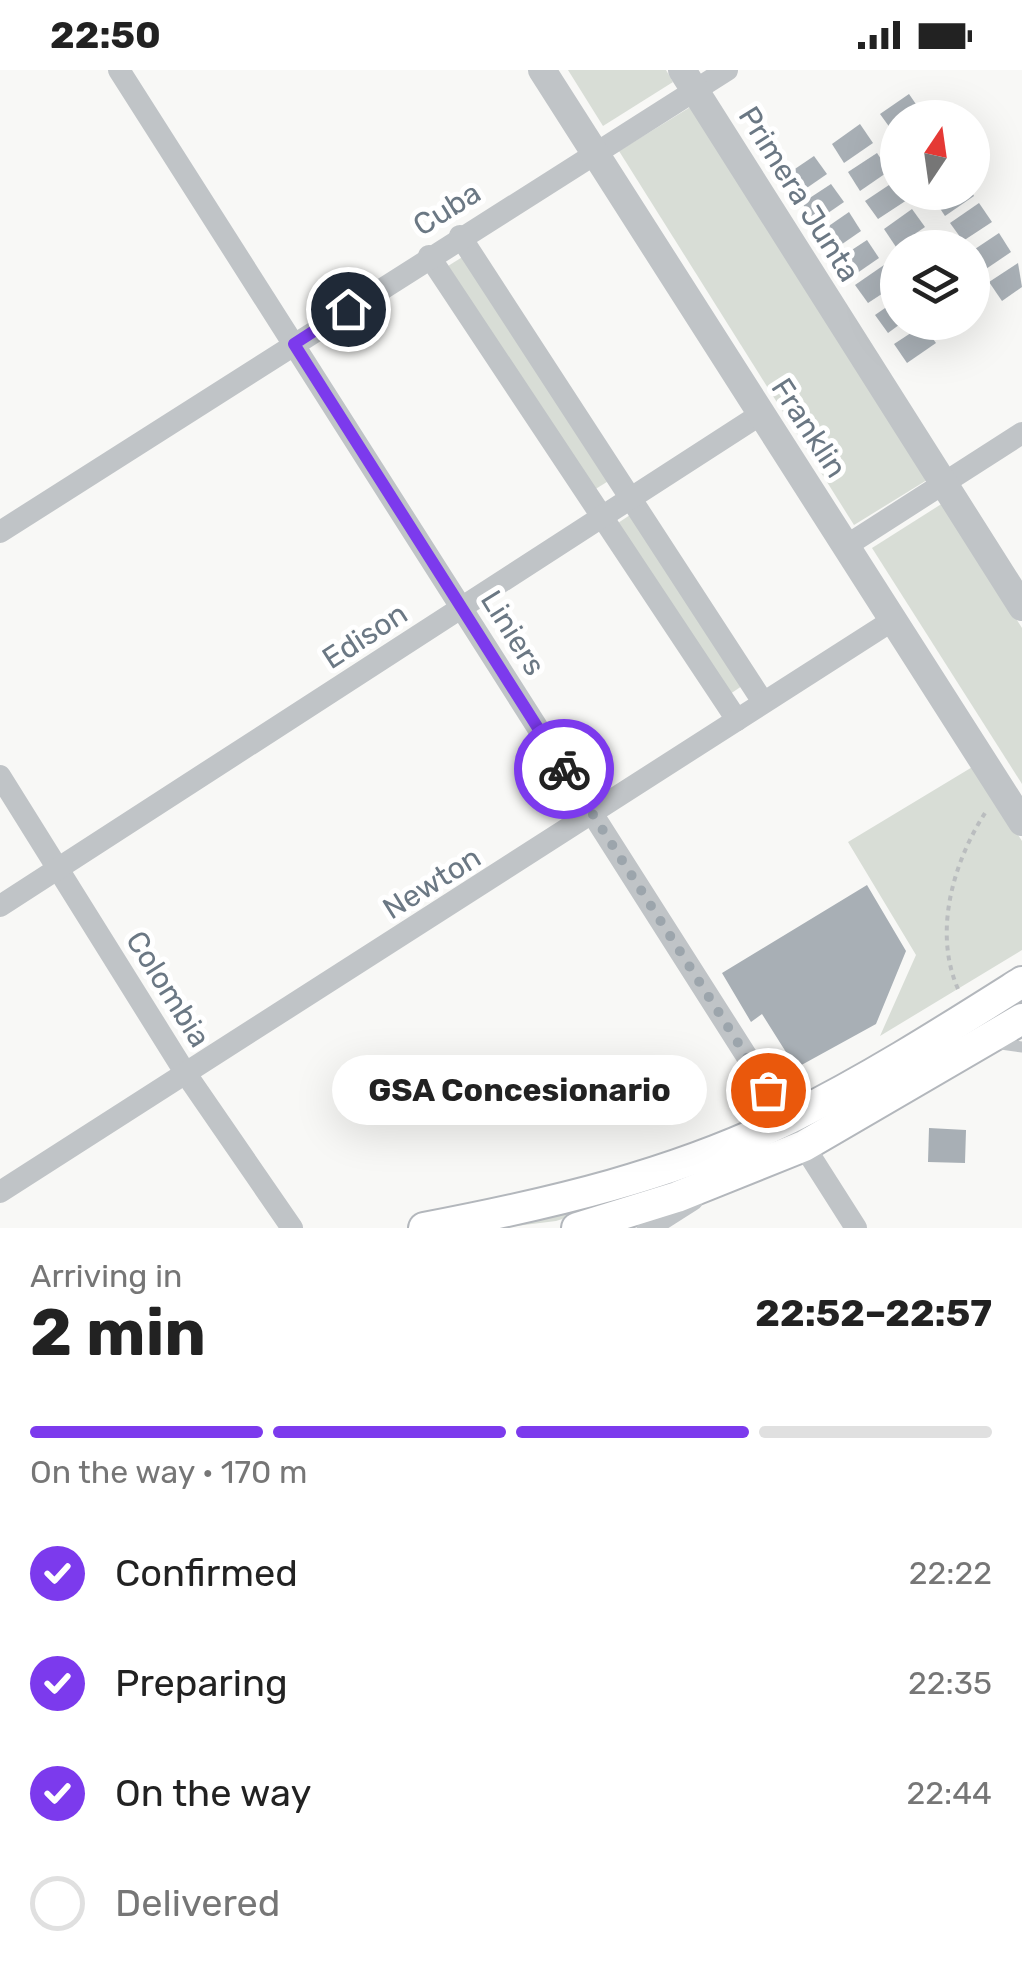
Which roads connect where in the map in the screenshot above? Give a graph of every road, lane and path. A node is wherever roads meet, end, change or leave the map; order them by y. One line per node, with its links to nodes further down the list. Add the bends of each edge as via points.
1 (119, 70): 8 (street, Liniers)
2 (542, 70): 5 (street, Franklin)
3 (726, 70): 4 (street, Cuba)
4 (689, 80): 5 (street, Cuba); 11 (street, Primera Junta)
5 (594, 152): 6 (street, Cuba); 9 (street, Franklin)
6 (460, 236): 7 (street, Cuba); 12 (street)
7 (429, 256): 8 (street, Cuba); 13 (street)
8 (294, 344): 14 (street, Cuba); 17 (street, Liniers)
9 (762, 414): 12 (street, Edison); 15 (street, Franklin)
10 (1022, 434): 11 (street)
11 (944, 484): 15 (street); 16 (street, Primera Junta)
12 (628, 498): 13 (street, Edison); 19 (street)
13 (601, 516): 17 (street, Edison); 20 (street)
14 (0, 532)
15 (846, 546): 18 (street, Franklin)
16 (1022, 607)
17 (462, 609): 23 (street, Liniers); 25 (street, Edison)
18 (893, 620): 19 (street, Newton); 22 (street, Franklin)
19 (763, 702): 20 (street, Newton)
20 (737, 720): 23 (street, Newton)
21 (0, 776): 25 (street, Colombia)
22 (1002, 790): 24 (street, Franklin); 28 (path, via 962,849 947,912 953,977)
23 (594, 816): 32 (street, Newton); 33 (street, Liniers)
24 (1022, 822)
25 (59, 868): 26 (street, Edison); 32 (street, Colombia)
26 (0, 906)
27 (1022, 982): 28 (main road)
28 (970, 1015): 33 (main road)
29 (1022, 1019): 30 (main road)
30 (985, 1042): 31 (lane); 34 (main road)
31 (1022, 1047)
32 (186, 1074): 36 (street, Newton); 37 (street, Colombia)
33 (787, 1120): 34 (street, Liniers); 38 (main road, via 623,1183)
34 (804, 1146): 35 (main road); 41 (street, Liniers)
35 (743, 1173): 39 (main road); 40 (street)
36 (0, 1192)
37 (292, 1228)
38 (424, 1228)
39 (577, 1228)
40 (648, 1228)
41 (856, 1228)

